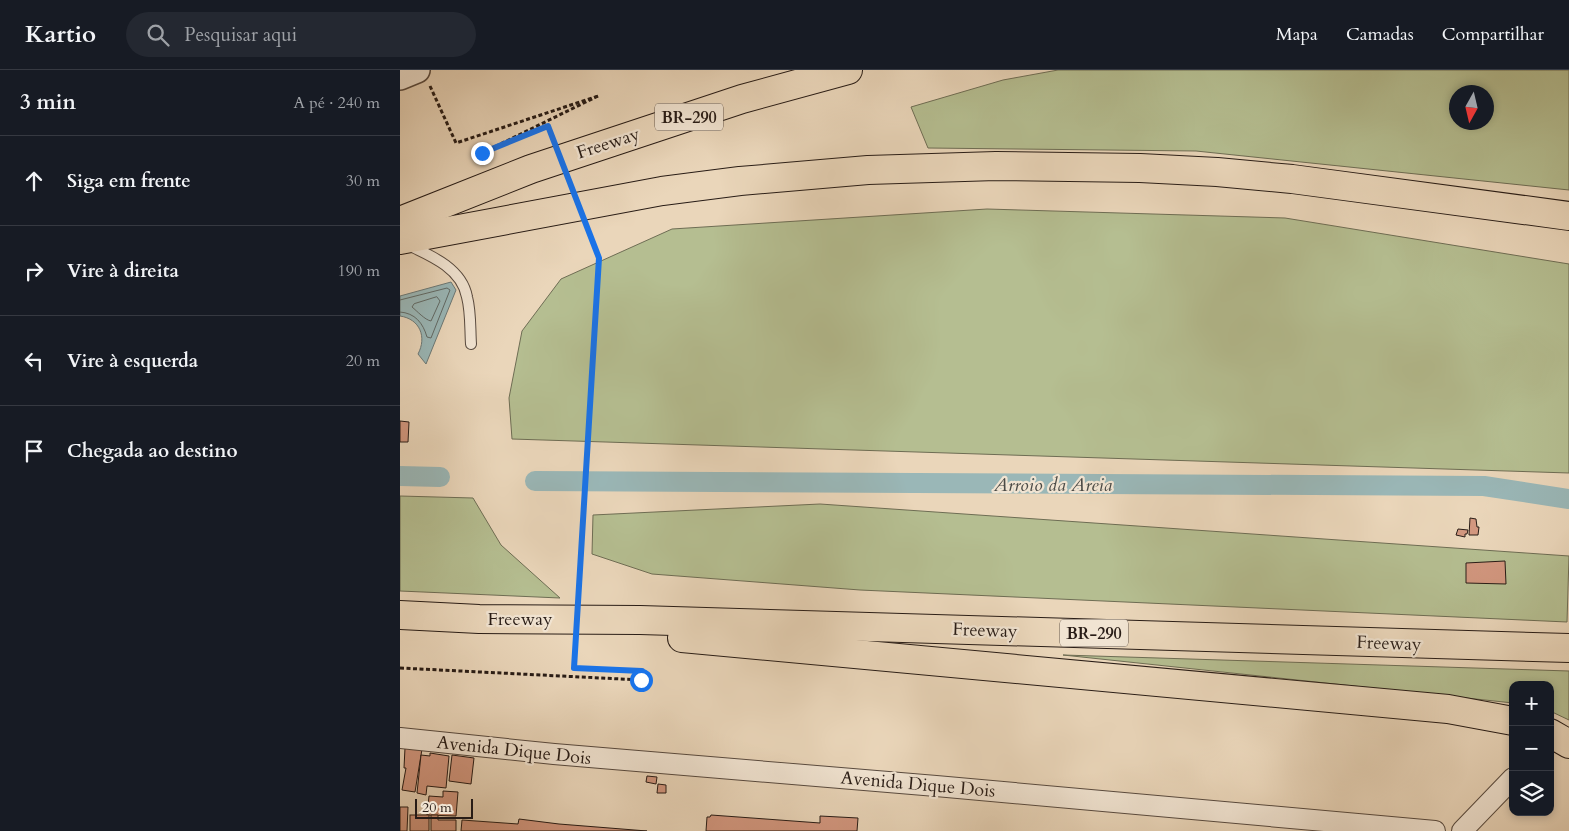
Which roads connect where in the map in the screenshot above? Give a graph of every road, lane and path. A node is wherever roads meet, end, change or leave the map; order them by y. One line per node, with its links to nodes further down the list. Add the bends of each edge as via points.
1 (848, 70): 5 (highway, Freeway / BR-290, via 742,99 540,166)
2 (422, 75): 3 (street); 11 (path, bridge, via 456,142 598,96 482,153 548,126 599,258 574,668 642,671 641,680)
3 (400, 77)
4 (1569, 216): 6 (highway, via 1217,172 996,166 868,170 691,187)
5 (400, 221)
6 (400, 240): 7 (lane, via 434,257 458,278 467,296)
7 (471, 344)
8 (400, 615): 9 (highway, Freeway / BR-290)
9 (479, 619): 10 (highway, Freeway / BR-290, via 640,620); 12 (highway, via 1448,709)
10 (1558, 648)
11 (400, 668)
12 (1509, 721)
13 (1554, 735): 15 (highway)
14 (400, 738): 17 (street, Avenida Dique Dois)
15 (1569, 744)
16 (1509, 782): 18 (street)
17 (1435, 831)
18 (1462, 831)

